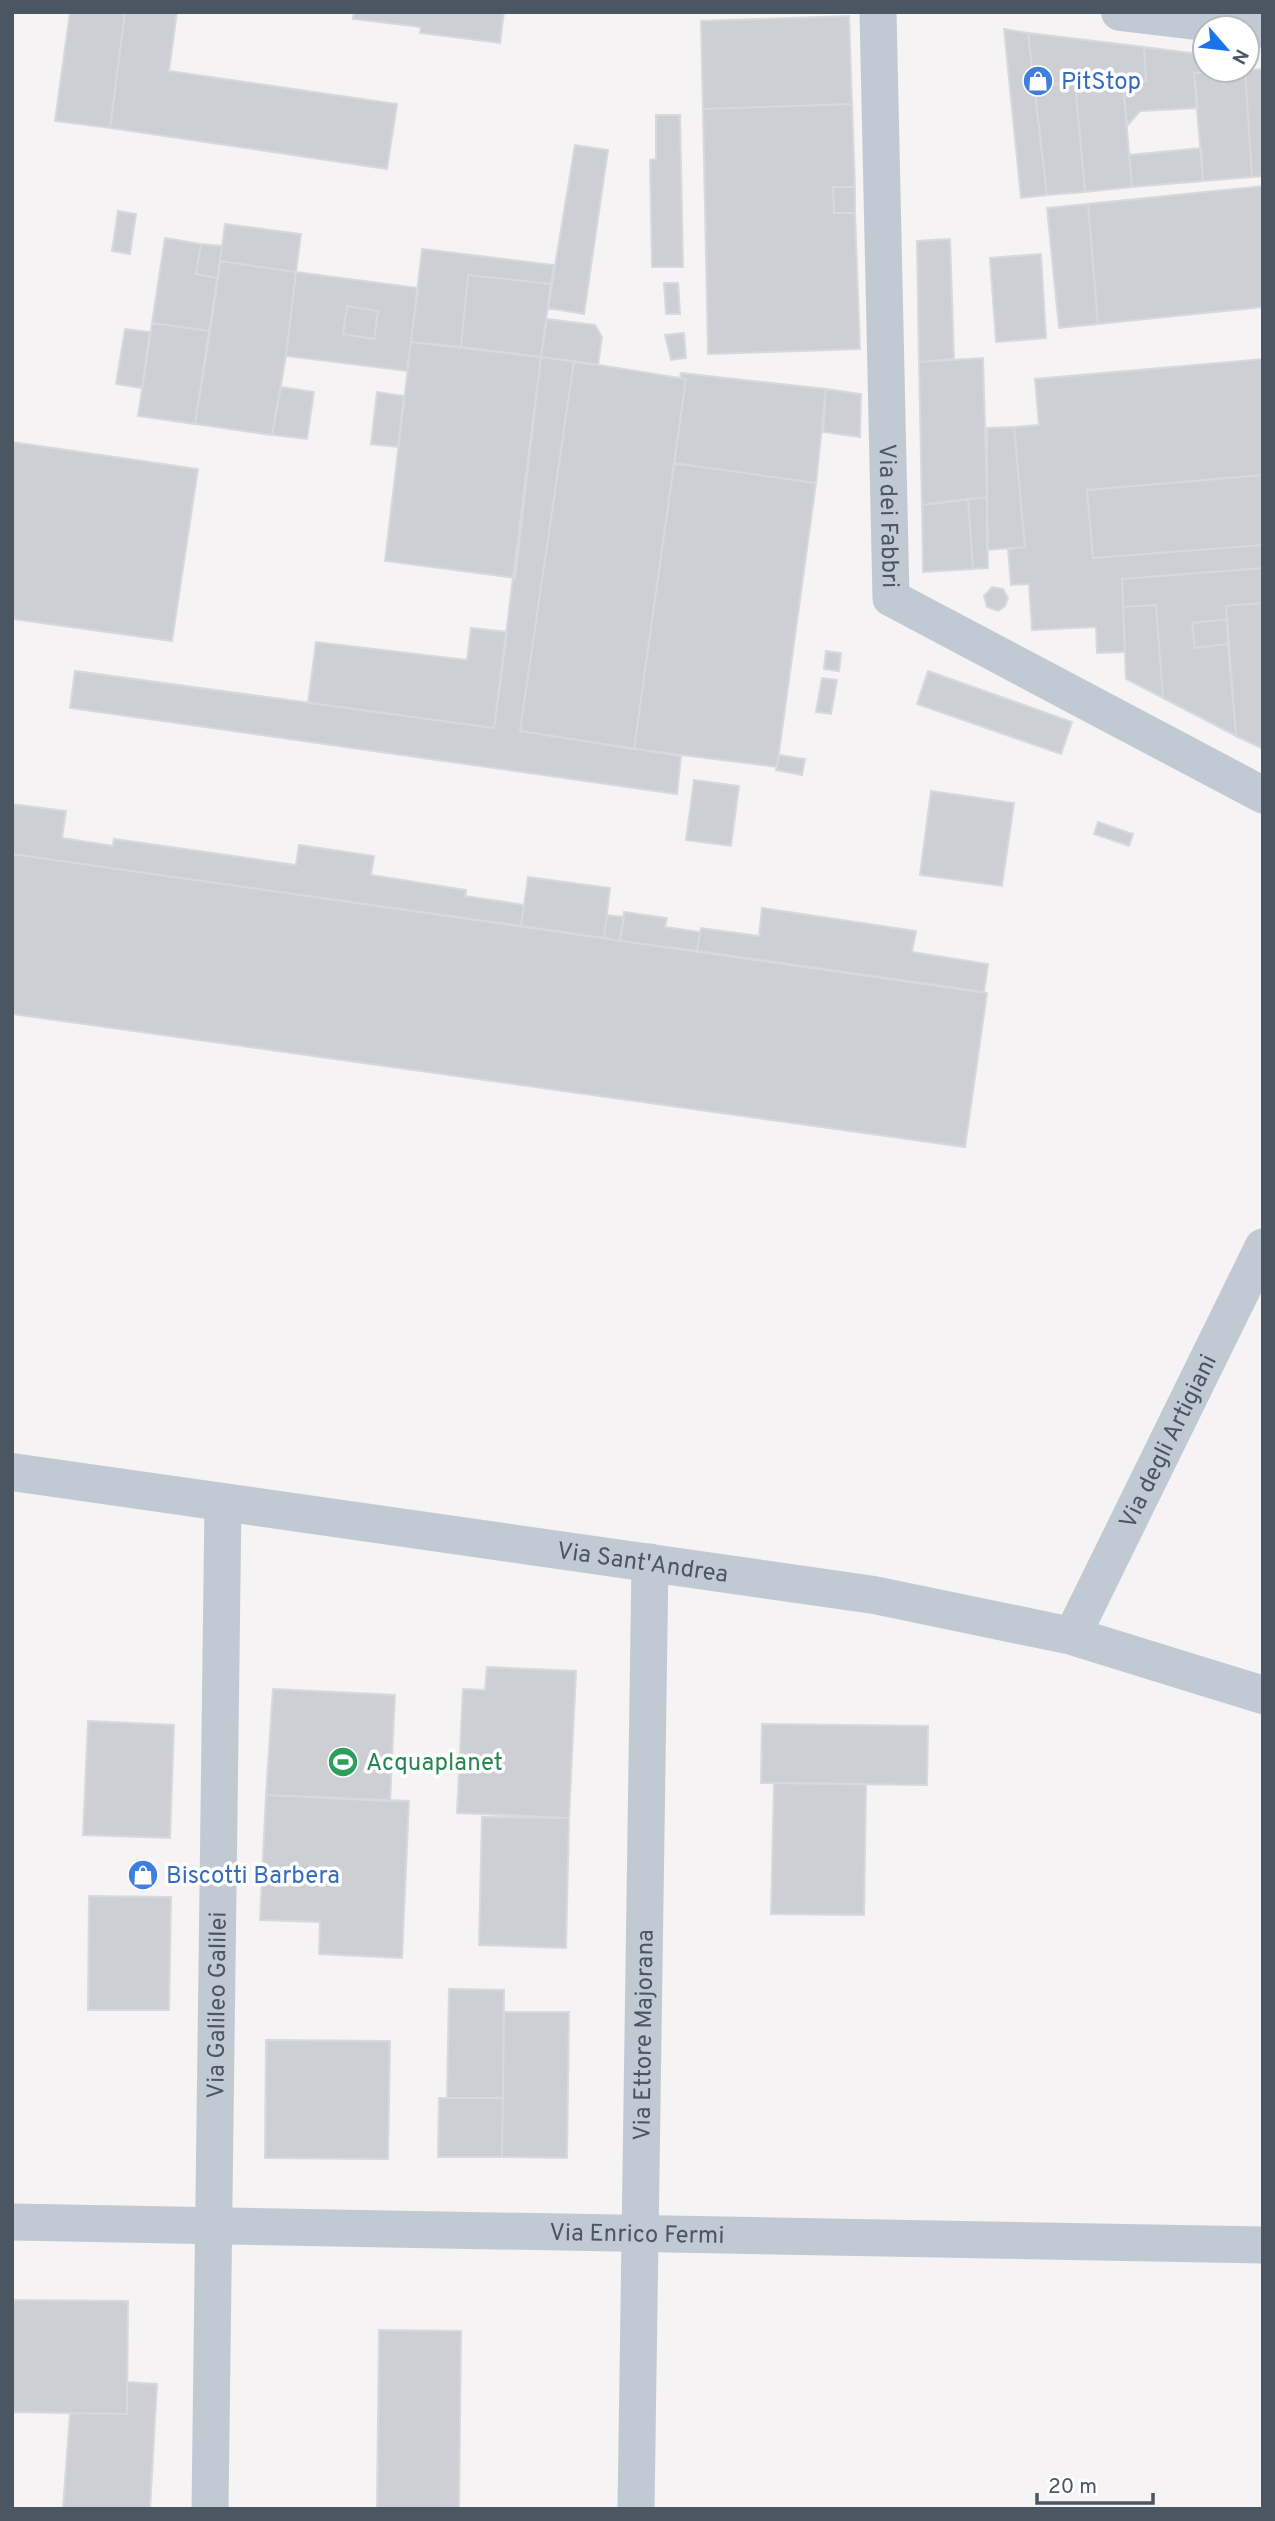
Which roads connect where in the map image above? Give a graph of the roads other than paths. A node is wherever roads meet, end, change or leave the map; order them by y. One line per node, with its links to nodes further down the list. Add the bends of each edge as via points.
1 (878, 12): 4 (street, Via dei Fabbri, via 891,598)
2 (1120, 12): 3 (street)
3 (1263, 29)
4 (1263, 795)
5 (1263, 1247): 9 (street, Via degli Artigiani)
6 (12, 1472): 7 (street, Via Sant'Andrea)
7 (223, 1502): 8 (street, Via Sant'Andrea); 12 (street, Via Galileo Galilei)
8 (650, 1562): 9 (street, Via Sant'Andrea, via 874,1595); 13 (street, Via Ettore Majorana)
9 (1072, 1636): 10 (street, Via Sant'Andrea)
10 (1263, 1695)
11 (12, 2222): 12 (street, Via Enrico Fermi)
12 (214, 2225): 13 (street, Via Enrico Fermi); 15 (street, Via Galileo Galilei)
13 (640, 2233): 14 (street, Via Enrico Fermi); 16 (street, Via Ettore Majorana)
14 (1263, 2245)
15 (210, 2509)
16 (636, 2509)

